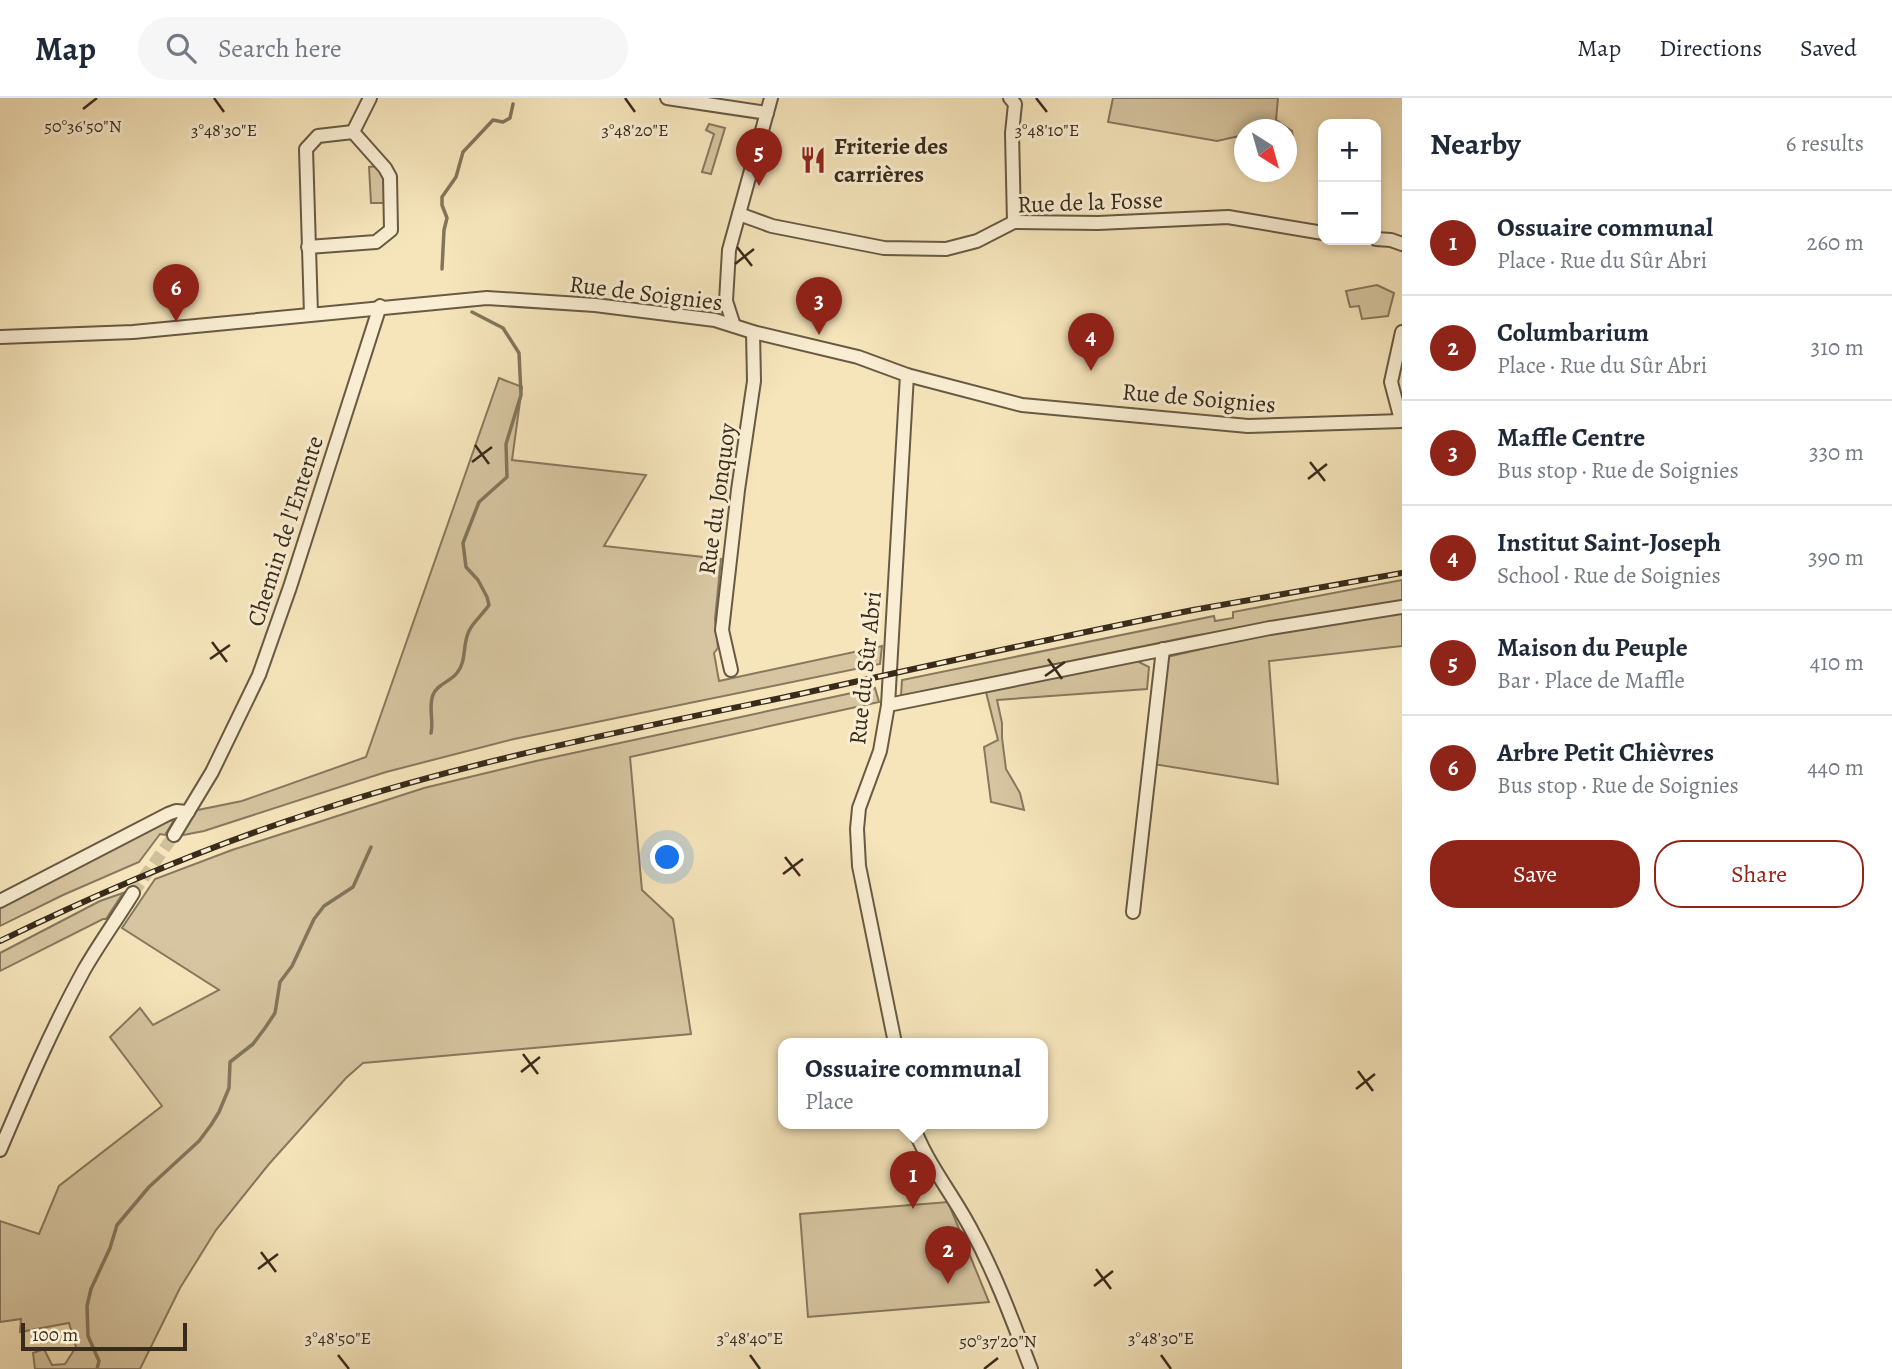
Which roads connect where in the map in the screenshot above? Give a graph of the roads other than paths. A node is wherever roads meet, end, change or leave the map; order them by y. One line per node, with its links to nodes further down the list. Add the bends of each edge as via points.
1 (370, 98): 7 (street)
2 (667, 98): 5 (street)
3 (771, 98): 6 (street)
4 (1010, 98): 9 (street, via 1015,104)
5 (701, 100): 6 (street)
6 (767, 113): 8 (street)
7 (353, 132): 13 (street, via 315,138 306,149); 13 (street, via 390,177 391,230 376,242)
8 (739, 214): 9 (street, Rue de la Fosse, via 855,244 914,249 964,245); 14 (street, via 729,250)
9 (1014, 222): 10 (street, Rue de la Fosse, via 1228,217)
10 (1318, 232)
11 (1381, 239): 12 (street)
12 (1402, 244)
13 (308, 247): 16 (street)
14 (726, 301): 17 (street); 18 (street)
15 (380, 306): 16 (street, Rue de Soignies); 17 (street, Rue de Soignies, via 487,298); 28 (street, Chemin de l'Entente, via 259,675)
16 (311, 314): 21 (street, Rue de Soignies, via 133,332)
17 (715, 320): 18 (street, Rue de Soignies)
18 (734, 326): 19 (street, Rue de Soignies)
19 (753, 332): 22 (street, Rue de Soignies, via 858,357); 26 (street, Rue du Jonquoy, via 754,381 722,630)
20 (1402, 332): 23 (street, via 1391,382)
21 (0, 337)
22 (907, 375): 23 (street, Rue de Soignies, via 1022,405 1248,426); 27 (street, Rue du Sûr Abri)
23 (1401, 421)
24 (1402, 607): 25 (street)
25 (1163, 649): 27 (street); 32 (street)
26 (732, 670)
27 (888, 705): 33 (street, Rue du Sûr Abri, via 857,829 859,866)
28 (188, 812): 29 (street, Chemin de l'Entente); 31 (street, via 168,814)
29 (174, 835)
30 (133, 893): 35 (street, via 66,1004)
31 (0, 901)
32 (1133, 912)
33 (894, 1038)
34 (915, 1129): 36 (street, via 978,1241)
35 (0, 1150)
36 (1031, 1369)

